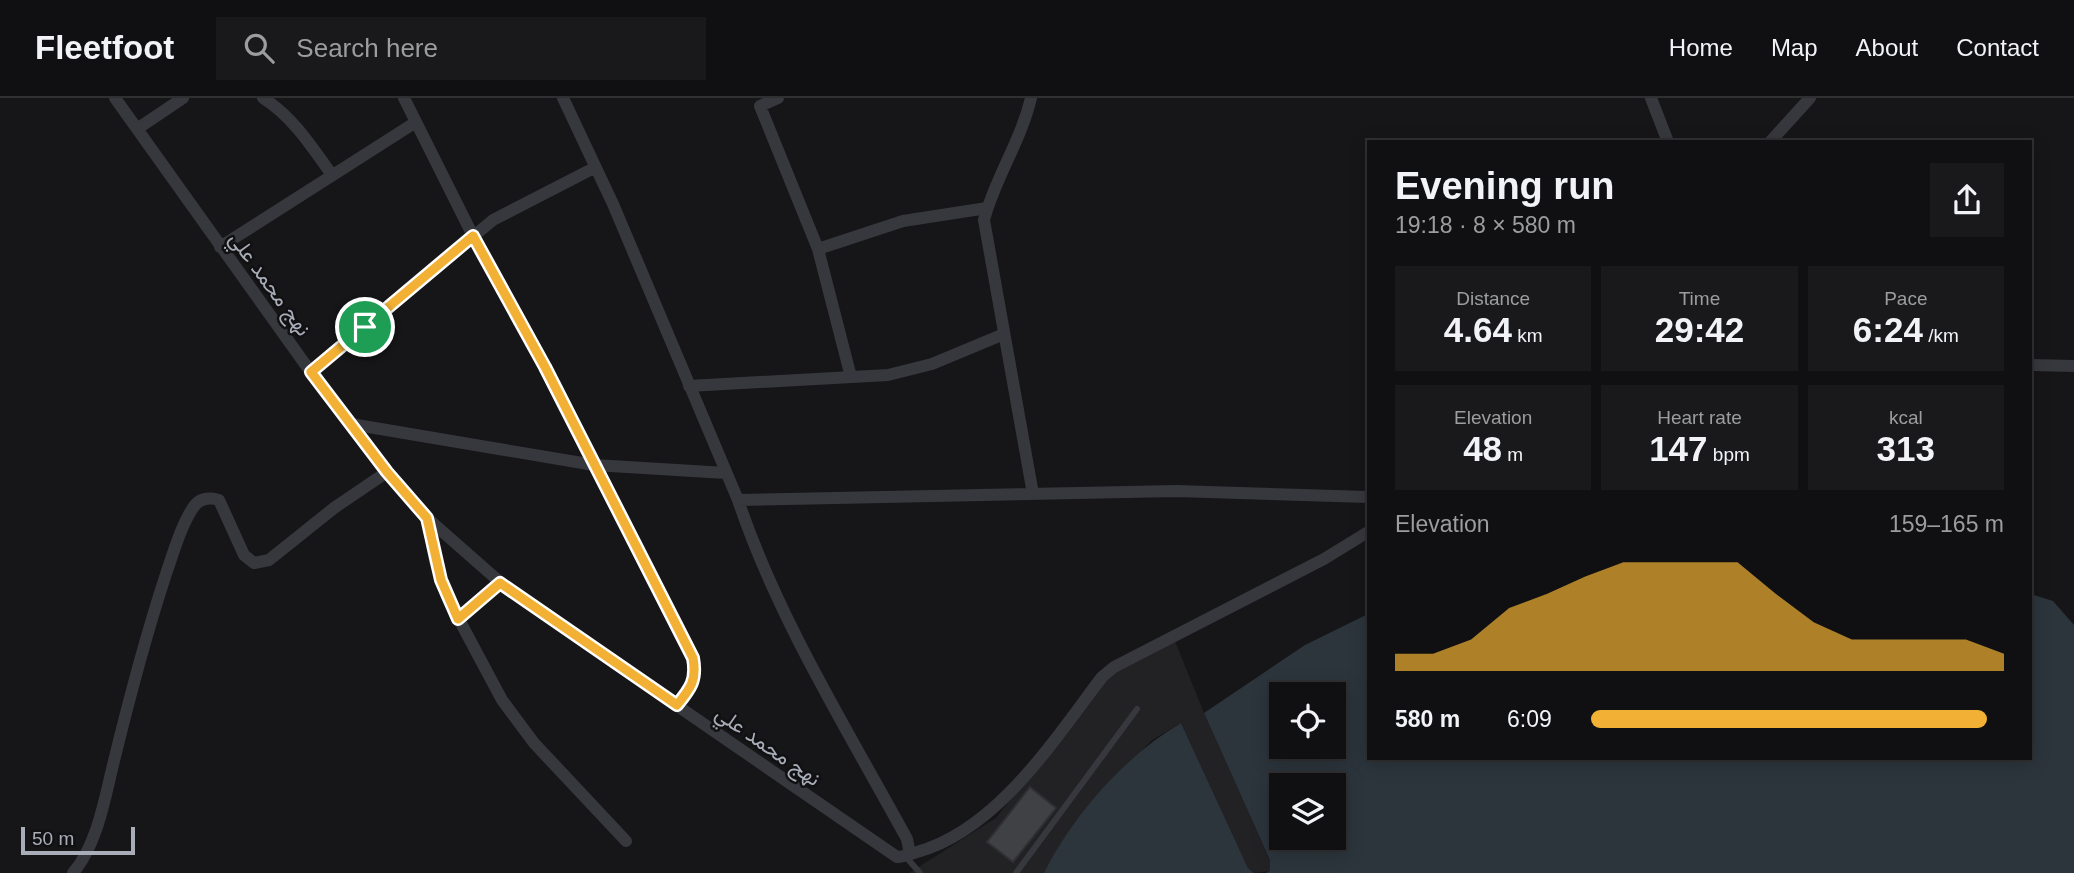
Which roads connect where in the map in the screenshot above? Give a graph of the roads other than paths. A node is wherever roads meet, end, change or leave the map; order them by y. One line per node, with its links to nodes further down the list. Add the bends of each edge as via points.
1 (116, 98): 12 (street, نهج محمد علي)
2 (183, 98): 12 (street)
3 (263, 98): 16 (street, via 301,132)
4 (404, 98): 11 (street)
5 (563, 98): 15 (street)
6 (778, 98): 10 (street)
7 (1031, 98): 17 (street)
8 (1651, 98): 13 (street)
9 (1810, 98): 14 (street)
10 (758, 102): 20 (street)
11 (416, 122): 16 (street); 18 (street)
12 (137, 129): 19 (street, نهج محمد علي)
13 (1667, 140)
14 (1772, 140)
15 (594, 168): 18 (street, via 515,207); 26 (street)
16 (332, 175): 19 (street)
17 (987, 208): 20 (street, via 903,221); 21 (street, via 985,239)
18 (473, 236): 24 (street); 28 (street)
19 (220, 247): 24 (street, نهج محمد علي)
20 (818, 249): 25 (street)
21 (1004, 334): 25 (street, via 932,364 888,375); 31 (street)
22 (2032, 365): 23 (street)
23 (2074, 366)
24 (311, 372): 27 (street, نهج محمد علي)
25 (851, 377): 26 (street)
26 (689, 386): 30 (street)
27 (351, 424): 28 (street); 29 (street, نهج محمد علي)
28 (594, 465): 30 (street); 38 (street, via 693,658 696,674 692,687)
29 (387, 472): 34 (street, نهج محمد علي); 42 (street, via 259,564 244,555 219,500 196,504 153,612 103,807 86,853)
30 (726, 473): 33 (street)
31 (1033, 494): 32 (street, via 1176,491); 33 (street)
32 (1367, 497)
33 (738, 500): 41 (street, via 788,619 908,839)
34 (427, 518): 36 (street, نهج محمد علي); 37 (street, via 441,580)
35 (1367, 533): 41 (street, via 1114,667 986,816 960,835)
36 (500, 583): 37 (street); 38 (street, نهج محمد علي)
37 (458, 619): 40 (street, via 502,701 534,743)
38 (677, 705): 41 (street, نهج محمد علي, via 889,854)
39 (1137, 709): 44 (lane)
40 (626, 841)
41 (908, 856): 43 (lane)
42 (73, 873)
43 (920, 873)
44 (1016, 873)

